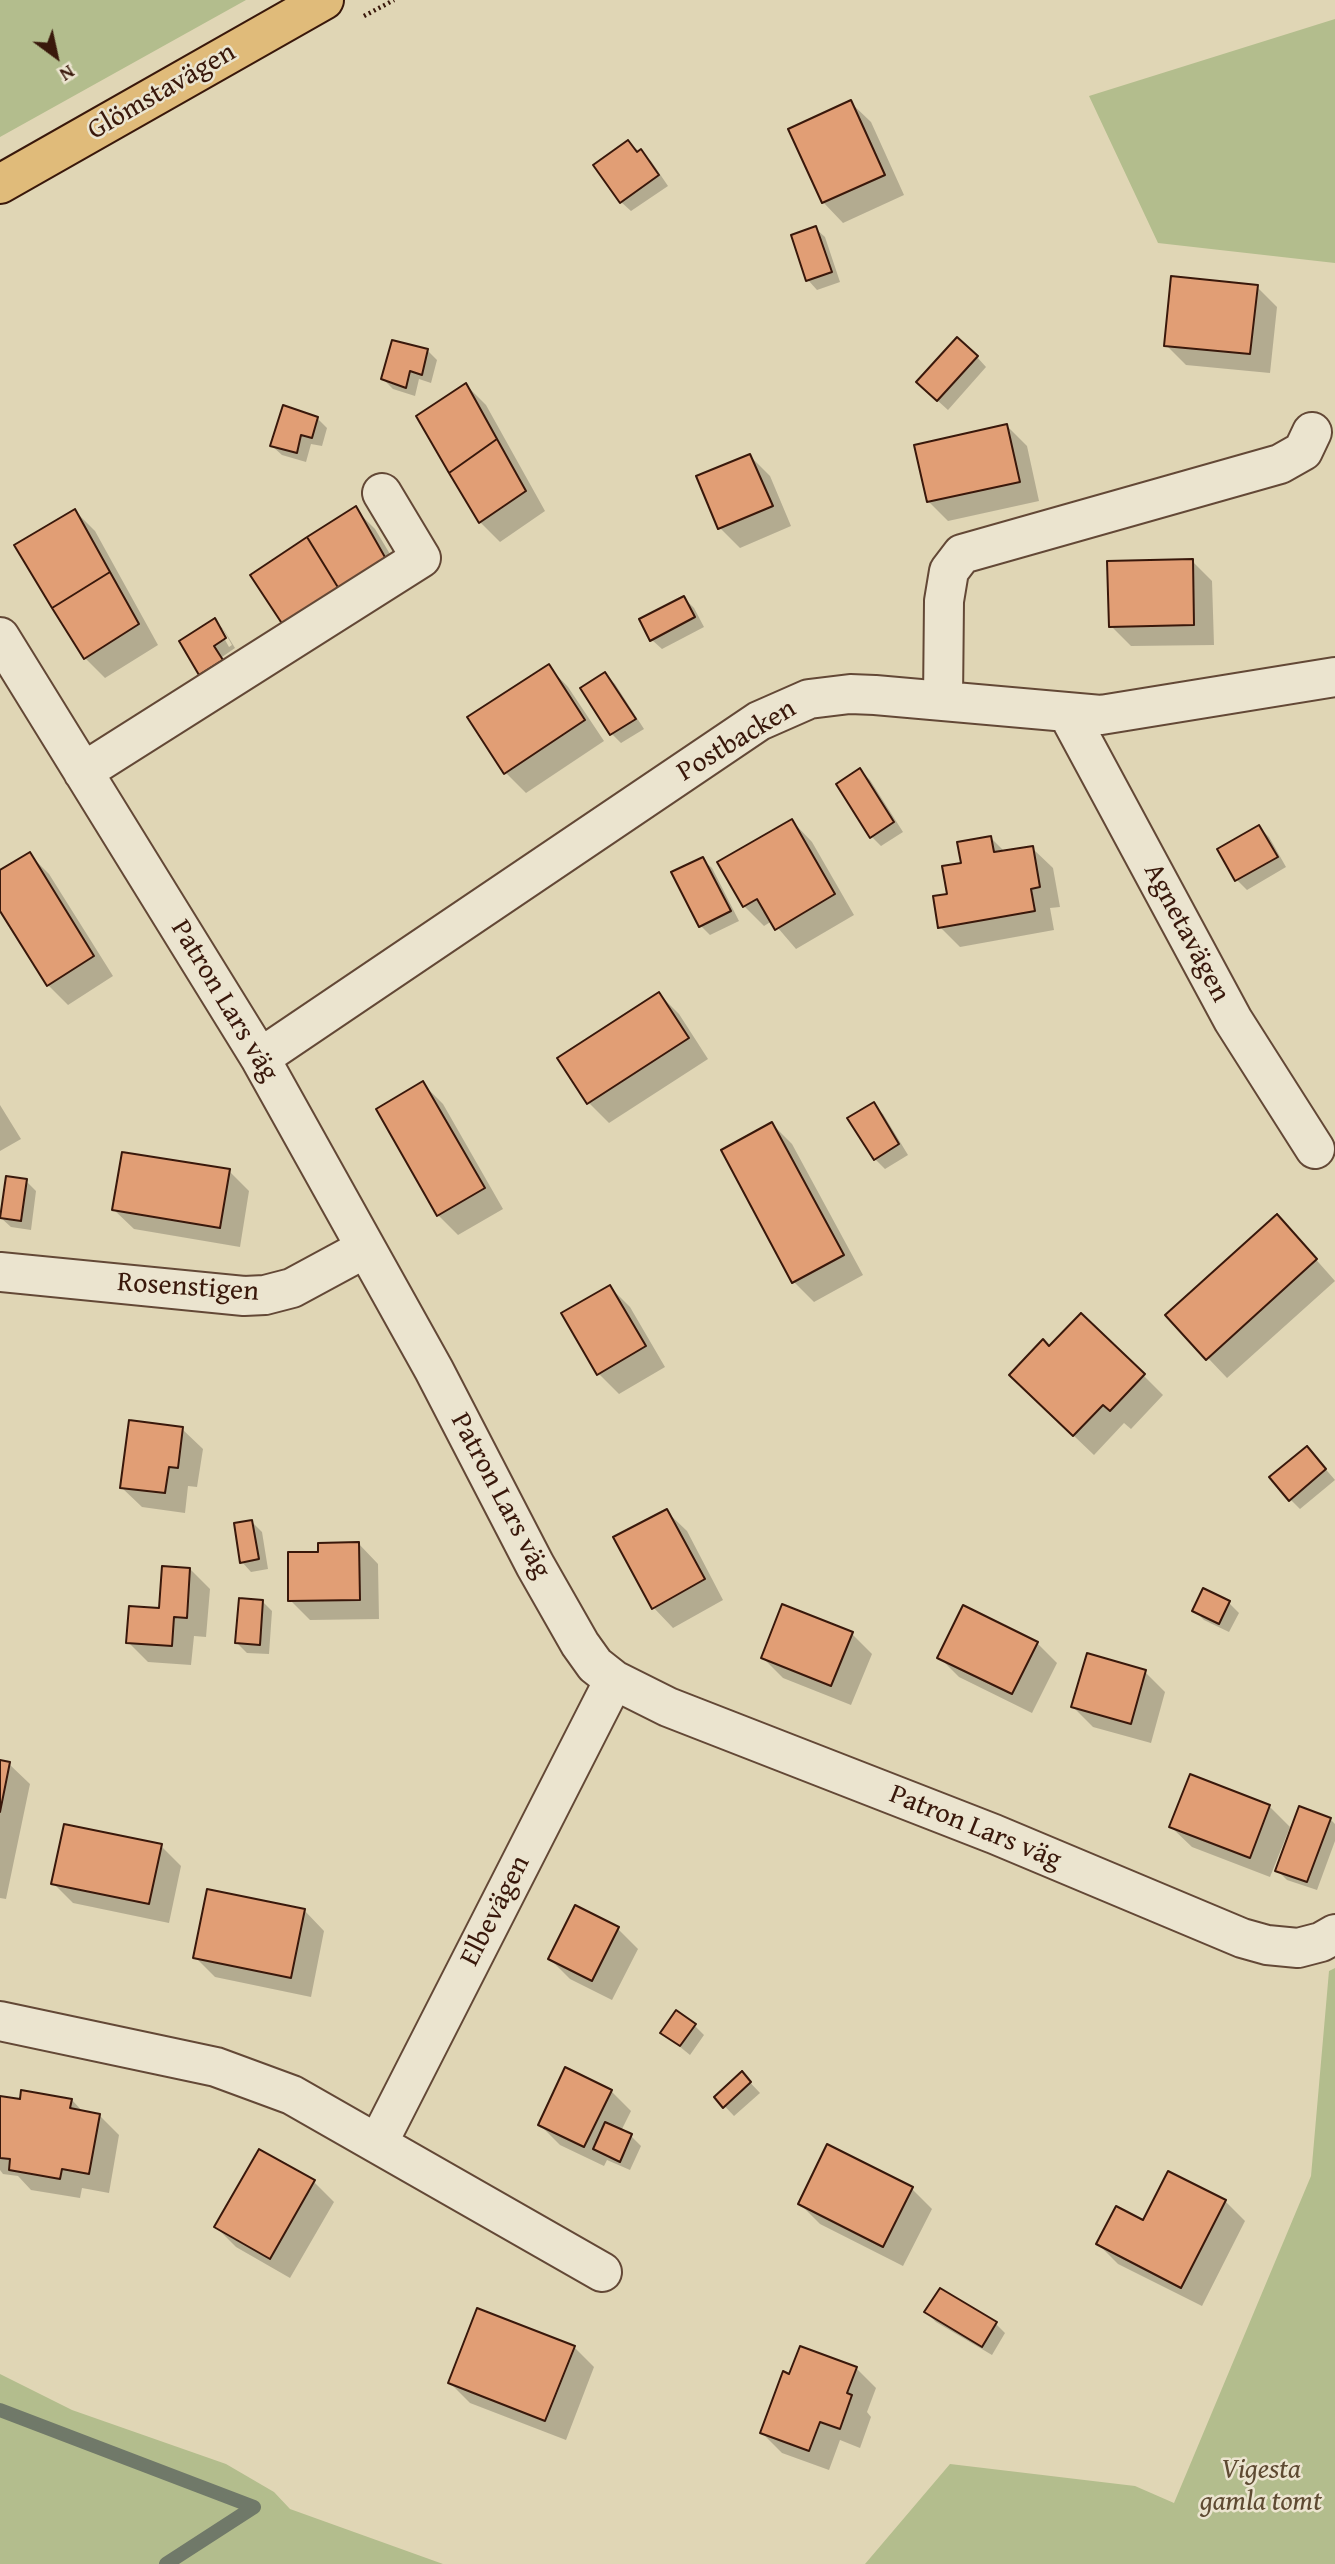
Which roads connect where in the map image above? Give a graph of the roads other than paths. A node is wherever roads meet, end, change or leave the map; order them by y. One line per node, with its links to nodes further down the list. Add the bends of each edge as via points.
1 (324, 0): 2 (main road, Glömstavägen)
2 (0, 184)
3 (1312, 432): 7 (street, via 1303,451 1280,464 962,554 949,571 944,601)
4 (382, 492): 9 (street, via 421,558)
5 (0, 637): 9 (street, Patron Lars väg)
6 (1335, 677): 8 (street, Postbacken, via 1101,715)
7 (943, 700): 8 (street, Postbacken); 10 (street, Postbacken, via 850,694 809,699 759,721)
8 (1067, 712): 11 (street, Agnetavägen, via 1233,1020)
9 (83, 772): 10 (street, Patron Lars väg)
10 (260, 1058): 12 (street, Patron Lars väg)
11 (1315, 1149)
12 (366, 1248): 13 (street, Rosenstigen, via 292,1288 244,1296); 14 (street, Patron Lars väg, via 580,1644 595,1665)
13 (0, 1272)
14 (614, 1680): 15 (street, Patron Lars väg, via 668,1707 994,1834 1242,1938 1298,1948); 17 (street, Elbevägen)
15 (1335, 1934)
16 (0, 2021): 17 (street, via 216,2067 292,2095)
17 (378, 2143): 18 (street)
18 (602, 2272)

